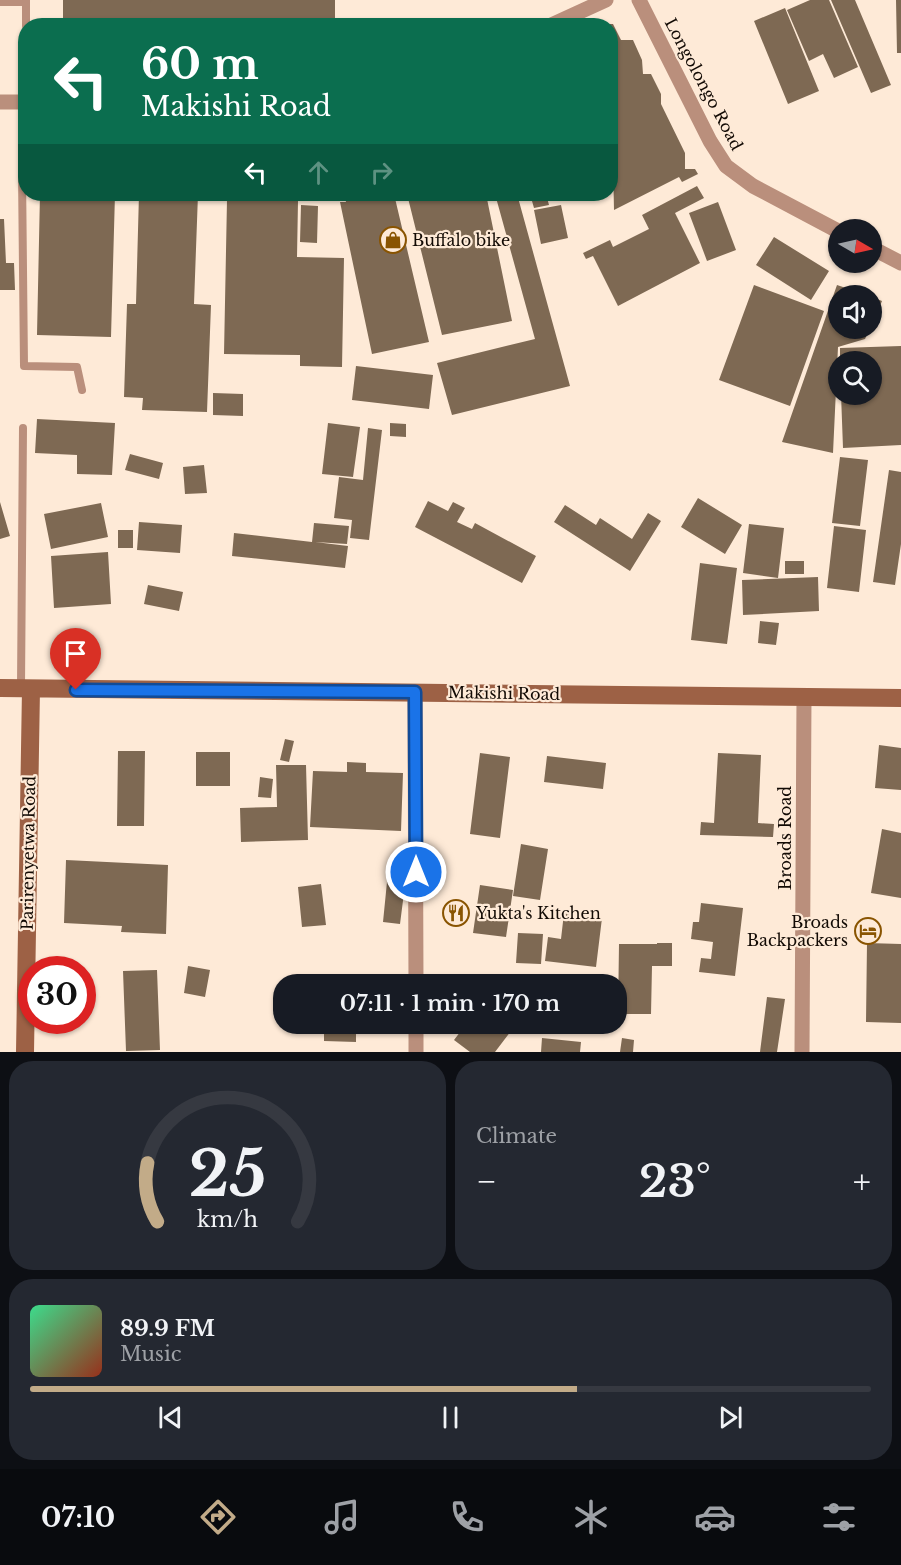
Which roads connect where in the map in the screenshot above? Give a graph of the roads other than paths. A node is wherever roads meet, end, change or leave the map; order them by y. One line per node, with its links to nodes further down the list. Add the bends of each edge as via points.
1 (606, 0): 6 (street)
2 (639, 0): 10 (street, Longolongo Road, via 726,166 753,186)
3 (26, 1): 4 (lane); 5 (lane)
4 (0, 2)
5 (26, 18)
6 (567, 18)
7 (0, 102): 8 (street)
8 (18, 102)
9 (22, 201): 13 (lane, via 24,366 77,367)
10 (828, 226)
11 (882, 254): 12 (street)
12 (901, 264)
13 (82, 390)
14 (23, 428): 16 (lane)
15 (0, 688): 16 (main road, Makishi Road)
16 (26, 689): 17 (main road, Makishi Road); 22 (main road, Parirenyetwa Road)
17 (415, 692): 18 (main road, Makishi Road); 20 (street)
18 (804, 697): 19 (main road, Makishi Road); 24 (street, Broads Road)
19 (901, 698)
20 (416, 974)
21 (416, 1034): 23 (street)
22 (25, 1052)
23 (416, 1052)
24 (802, 1052)

